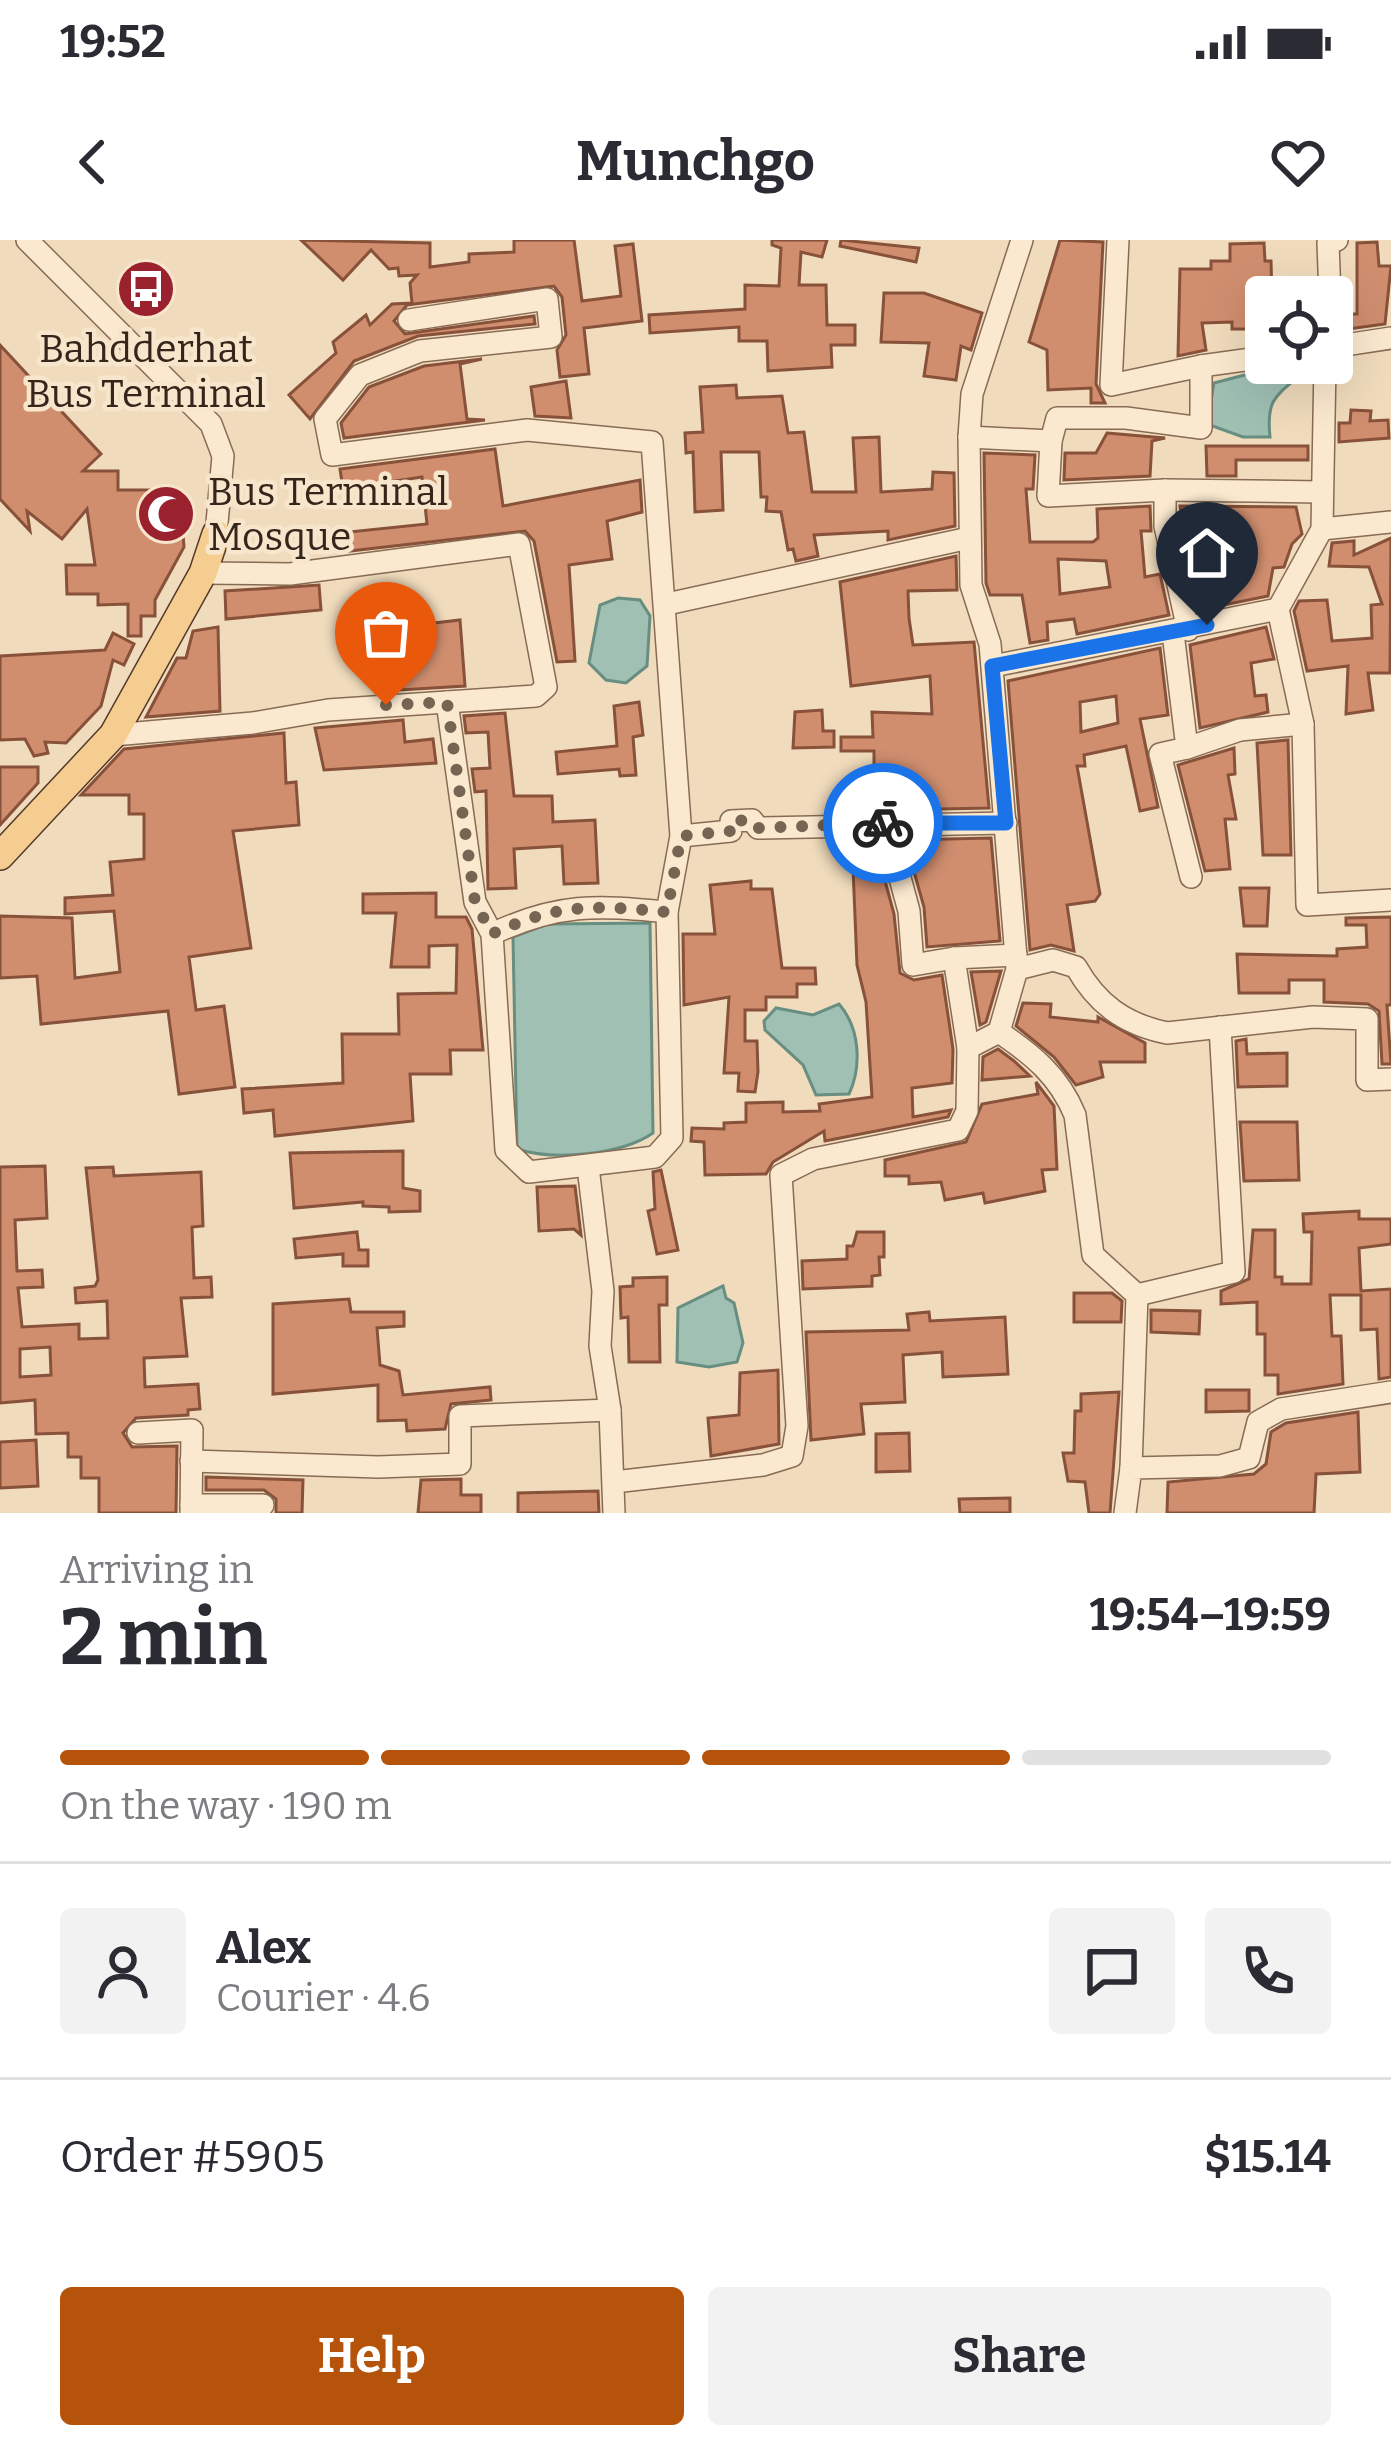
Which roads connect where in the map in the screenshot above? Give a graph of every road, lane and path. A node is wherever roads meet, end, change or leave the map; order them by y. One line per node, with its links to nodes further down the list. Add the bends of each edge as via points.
1 (27, 240): 18 (street, via 211,424 224,456)
2 (1022, 240): 12 (street, via 972,394)
3 (1118, 240): 10 (street, via 1111,386)
4 (1337, 240): 5 (street, via 1328,243)
5 (1327, 276)
6 (409, 320): 21 (street, via 547,299 551,337 420,351 360,375 325,419 332,455 527,430 652,442)
7 (1391, 338): 8 (street)
8 (1353, 344)
9 (1245, 360): 10 (street)
10 (1201, 366): 13 (street, via 1201,428 1057,418)
11 (1325, 384): 15 (street)
12 (969, 436): 13 (street); 19 (street)
13 (1051, 441): 14 (street, via 1048,496)
14 (1165, 490): 15 (street); 23 (street)
15 (1322, 492): 17 (street)
16 (1390, 524): 17 (street)
17 (1322, 529): 22 (street)
18 (216, 534): 20 (main road)
19 (969, 538): 21 (street); 24 (street, via 971,585)
20 (203, 573): 25 (street, via 290,574 519,544 546,687 536,696); 27 (main road)
21 (667, 604): 31 (street)
22 (1278, 609): 23 (street); 26 (street)
23 (1180, 632): 24 (street); 28 (street)
24 (992, 666): 30 (street)
25 (447, 702): 27 (street); 36 (street, via 475,902)
26 (1303, 724): 28 (street, via 1240,730); 34 (street, via 1307,905)
27 (113, 734): 32 (main road)
28 (1187, 748): 33 (street, via 1160,754)
29 (885, 823): 30 (street); 31 (street, via 758,828 752,820 731,821 731,831); 37 (street, via 909,911 913,964)
30 (1006, 823): 38 (street)
31 (681, 836): 35 (street)
32 (0, 856)
33 (1191, 877)
34 (1391, 900)
35 (667, 912): 36 (street, via 541,911); 43 (street, via 673,1138 655,1157)
36 (492, 934): 43 (street, via 506,1150 529,1172)
37 (954, 958): 38 (street); 41 (street)
38 (1017, 962): 39 (street, via 1076,967 1094,998 1148,1029); 40 (street)
39 (1220, 1027): 42 (street, via 1367,1018 1367,1079); 44 (street, via 1234,1272)
40 (999, 1032): 41 (street); 44 (street, via 1048,1068 1067,1095 1093,1255)
41 (968, 1048): 50 (street, via 967,1111 958,1130 813,1159 781,1175 792,1456)
42 (1391, 1079)
43 (588, 1167): 46 (street)
44 (1137, 1295): 49 (street)
45 (1391, 1392): 49 (street, via 1281,1409 1258,1422 1249,1458)
46 (610, 1410): 48 (street, via 460,1416 460,1464); 50 (street)
47 (139, 1432): 48 (street, via 192,1430)
48 (191, 1461): 52 (street)
49 (1131, 1468): 54 (street)
50 (614, 1482): 53 (street)
51 (262, 1505): 52 (street)
52 (191, 1509)
53 (614, 1513)
54 (1125, 1513)

